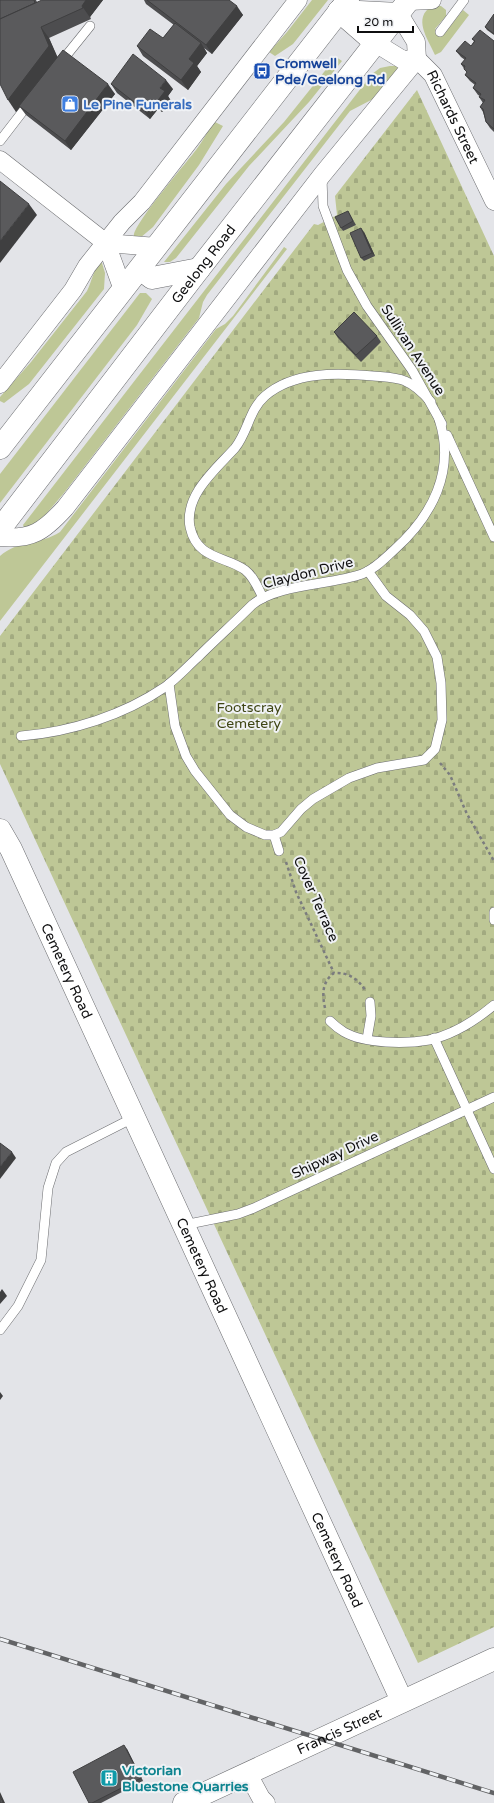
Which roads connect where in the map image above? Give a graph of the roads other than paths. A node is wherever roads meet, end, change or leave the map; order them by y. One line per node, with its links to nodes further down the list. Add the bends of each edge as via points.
1 (298, 0): 16 (street, via 142,202)
2 (432, 0): 5 (street)
3 (464, 0): 7 (lane)
4 (343, 5): 5 (main road); 8 (main road); 17 (main road)
5 (406, 5): 8 (main road, Geelong Road); 9 (street, Richards Street, via 416,42)
6 (90, 26): 10 (lane)
7 (440, 32)
8 (377, 44): 9 (street, Richards Street, via 403,60); 19 (main road, Geelong Road)
9 (417, 59): 14 (street); 15 (street, Richards Street, via 427,67 434,78)
10 (57, 68)
11 (38, 93): 12 (lane)
12 (0, 141)
13 (0, 160): 16 (street)
14 (322, 175): 22 (lane, Sullivan Avenue, via 323,206 347,270 367,306); 26 (street, via 65,508 48,526 36,533 15,538)
15 (494, 202)
16 (106, 243): 17 (street); 20 (street); 21 (street)
17 (157, 247): 18 (main road)
18 (140, 269): 19 (main road, via 152,278); 20 (main road)
19 (199, 269): 25 (main road, Geelong Road)
20 (123, 290): 24 (main road)
21 (0, 384)
22 (431, 402): 23 (lane, Sullivan Avenue); 29 (lane, via 416,387 404,380 332,374 307,377 286,384 268,393 257,404 238,443 215,468 200,490 190,517 191,530 202,548 213,557 245,570)
23 (439, 419): 27 (lane, Sullivan Avenue); 28 (lane, Claydon Drive, via 444,436 445,458 439,486 432,502 420,523)
24 (0, 448)
25 (0, 529)
26 (0, 537)
27 (494, 537)
28 (368, 571): 29 (lane, Claydon Drive); 33 (lane, via 386,596 419,625 434,650 441,683 442,713 439,740 432,754 422,761 366,771 337,784 301,809 283,830)
29 (263, 598): 30 (lane, Claydon Drive, via 252,605)
30 (169, 684): 31 (lane, Claydon Drive, via 133,704 88,723 50,733); 33 (lane, via 175,726 186,756 195,771 234,819 255,831)
31 (22, 736)
32 (0, 830): 44 (main road, Cemetery Road)
33 (274, 835): 34 (lane, Cover Terrace)
34 (279, 851)
35 (494, 912): 36 (lane)
36 (494, 920)
37 (370, 1002): 41 (lane, via 371,1016)
38 (494, 1005): 40 (lane, via 468,1022)
39 (330, 1021): 41 (lane, via 343,1032)
40 (434, 1038): 41 (lane, via 395,1042); 43 (lane)
41 (367, 1039)
42 (494, 1097): 43 (lane, Shipway Drive)
43 (467, 1110): 45 (lane); 46 (lane, Shipway Drive, via 254,1208 238,1214)
44 (133, 1118): 46 (main road, Cemetery Road); 47 (lane, via 66,1152 56,1163 48,1188 40,1260 18,1306)
45 (494, 1169)
46 (184, 1225): 49 (main road, Cemetery Road)
47 (0, 1330)
48 (494, 1659): 49 (main road, Francis Street)
49 (402, 1701): 50 (main road, Francis Street)
50 (248, 1774): 51 (main road, Francis Street); 52 (street)
51 (184, 1803)
52 (266, 1803)

